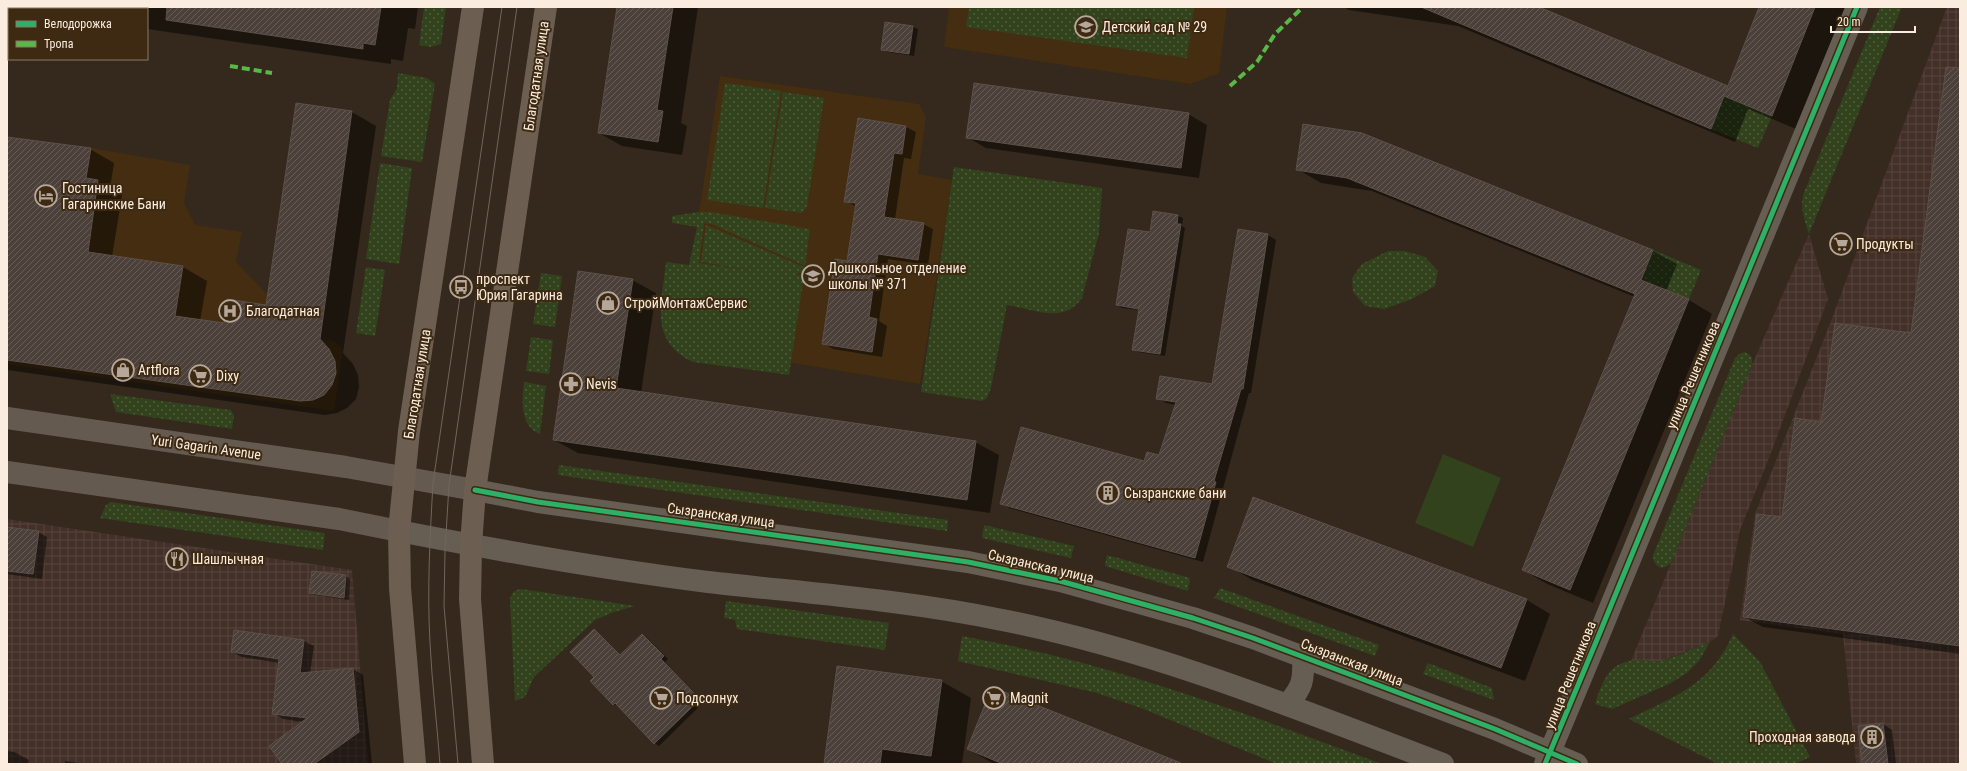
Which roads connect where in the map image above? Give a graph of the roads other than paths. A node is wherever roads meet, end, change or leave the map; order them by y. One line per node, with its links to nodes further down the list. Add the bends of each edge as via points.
1 (473, 7): 6 (main road, Благодатная улица)
2 (546, 7): 7 (main road, Благодатная улица)
3 (1857, 7): 12 (street, улица Решетникова)
4 (7, 418): 6 (main road, Yuri Gagarin Avenue, via 338,466)
5 (7, 472): 8 (main road, via 339,519)
6 (404, 478): 7 (main road, Сызранская улица); 8 (main road, Благодатная улица)
7 (475, 490): 9 (main road, Благодатная улица); 10 (street, Сызранская улица, via 538,502 1014,570 1060,580 1193,618)
8 (399, 531): 9 (street); 13 (main road, Благодатная улица, via 400,588)
9 (471, 545): 11 (street, via 704,581 943,609 1002,620 1089,640 1178,666); 14 (main road, Благодатная улица, via 470,599)
10 (1303, 656): 11 (street, via 1304,677 1299,692); 12 (street, Сызранская улица, via 1495,729)
11 (1287, 705): 15 (street)
12 (1549, 760): 16 (street, Сызранская улица)
13 (415, 764)
14 (482, 764)
15 (1443, 764)
16 (1577, 764)

